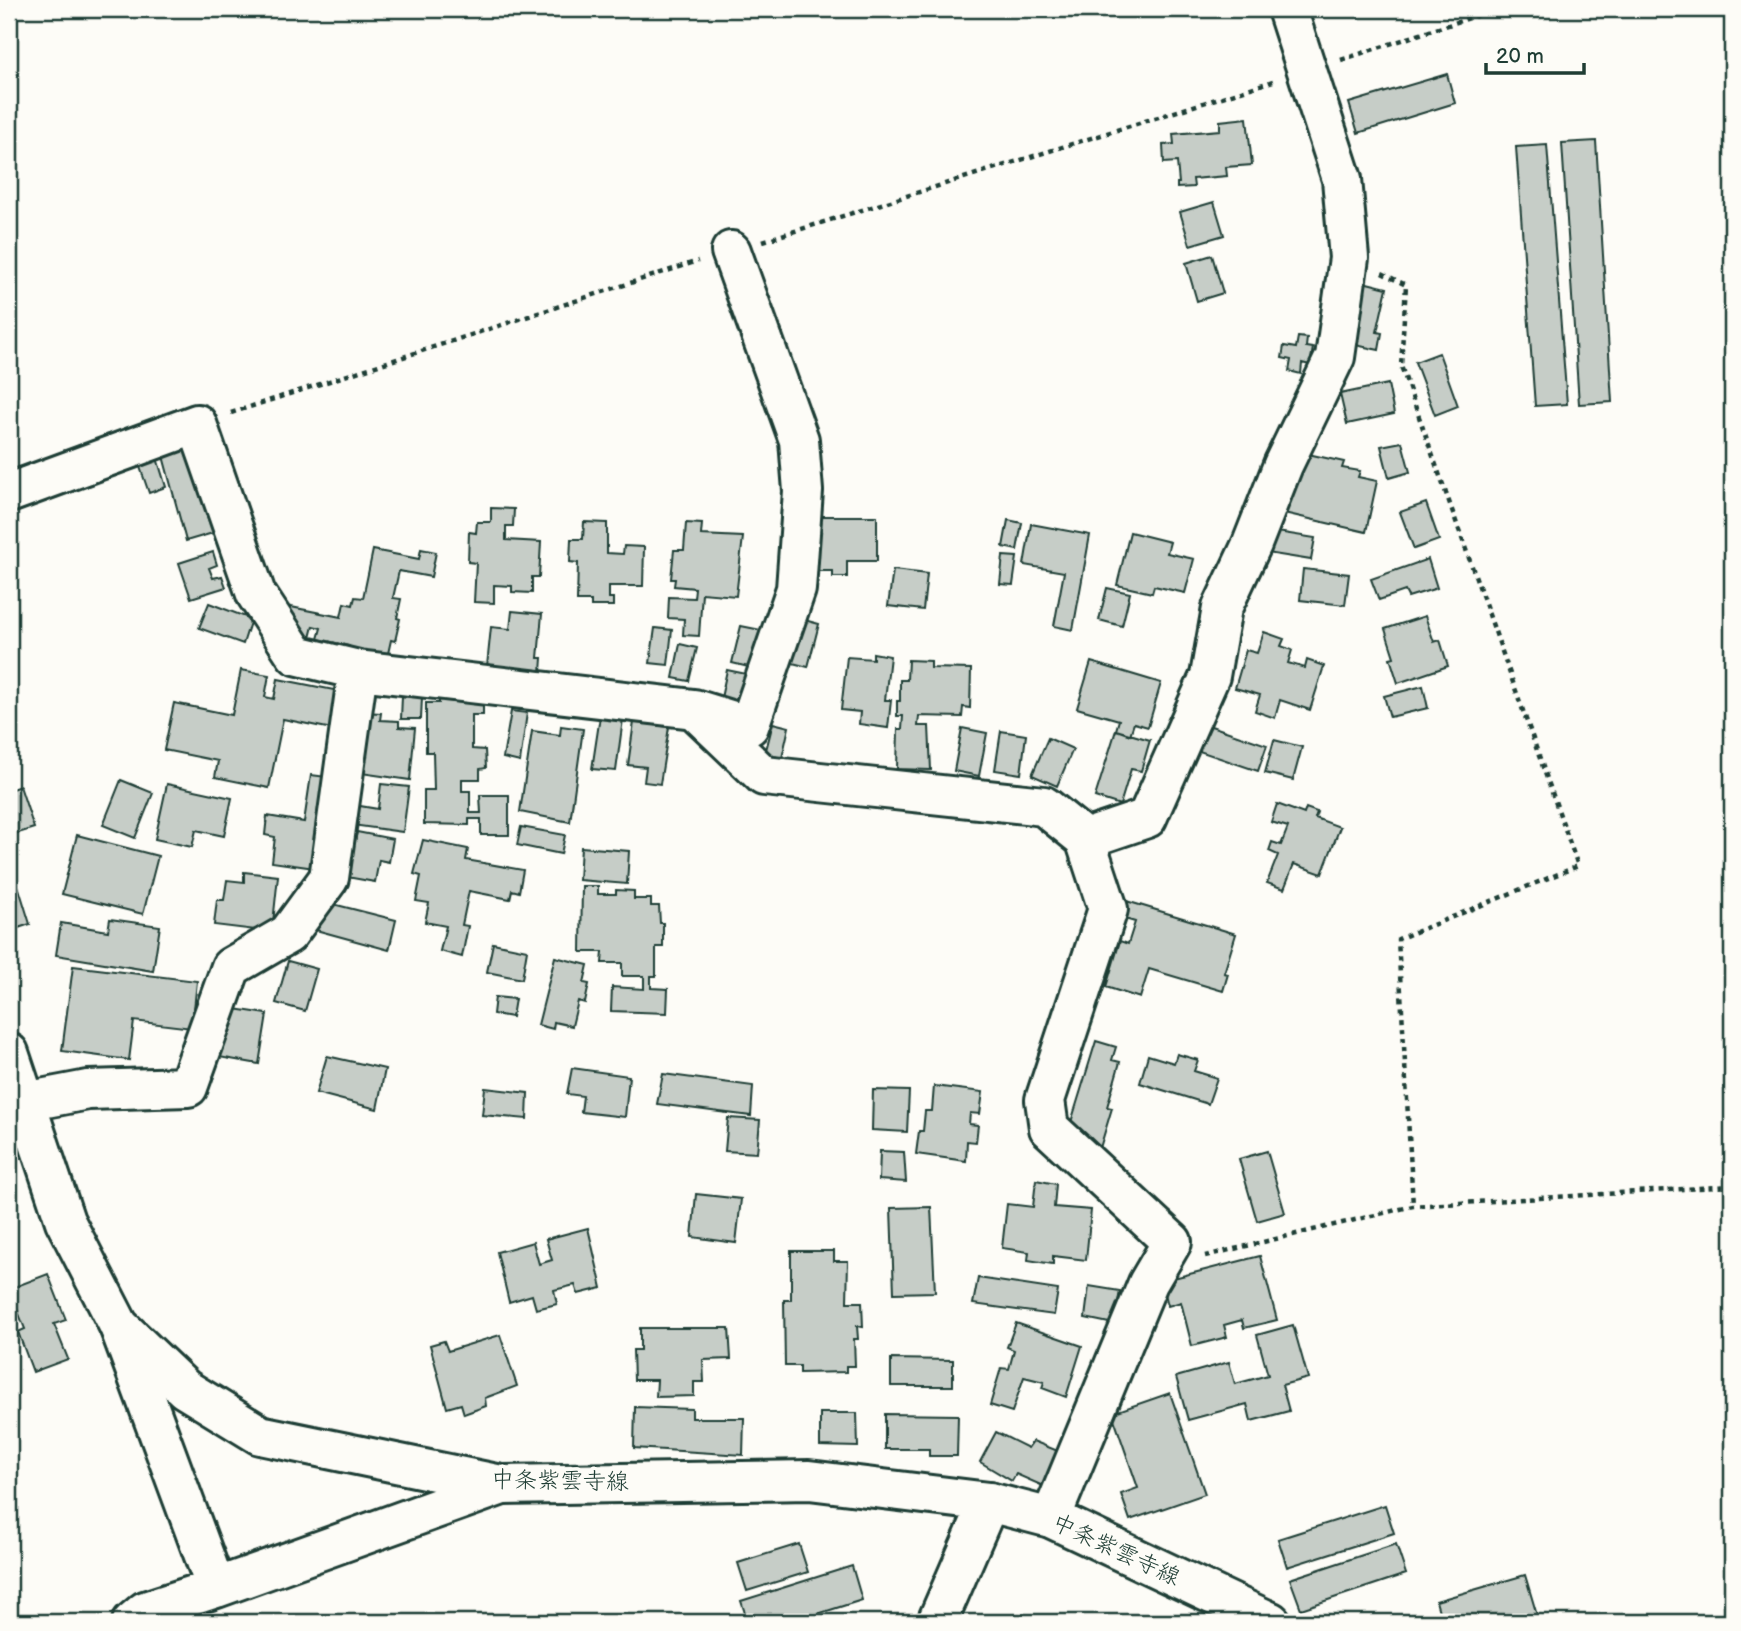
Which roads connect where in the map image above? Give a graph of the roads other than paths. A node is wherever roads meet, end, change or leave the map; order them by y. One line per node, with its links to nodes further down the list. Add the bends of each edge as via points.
1 (1287, 9): 6 (street, via 1342,179 1349,258 1335,357 1222,608 1210,676 1147,818)
2 (731, 251): 5 (street, via 799,440 803,491 797,577 749,726)
3 (9, 493): 4 (street, via 197,424 256,594 296,654)
4 (358, 670): 5 (street); 8 (street, via 329,878 289,934 231,967 188,1087 88,1090)
5 (694, 709): 6 (street, via 764,776 1044,806)
6 (1085, 839): 12 (street, via 1108,909 1045,1100 1049,1128 1172,1242 1148,1283)
7 (9, 1053): 8 (street, 中条紫雲寺線)
8 (16, 1103): 9 (street, 中条紫雲寺線, via 65,1222)
9 (119, 1326): 10 (street, 中条紫雲寺線, via 185,1389 260,1435); 13 (street)
10 (502, 1485): 11 (street, 中条紫雲寺線, via 808,1480); 13 (street)
11 (989, 1502): 12 (street, 中条紫雲寺線); 15 (street)
12 (1051, 1518): 16 (street, 中条紫雲寺線)
13 (216, 1588): 14 (street, via 145,1611)
14 (132, 1622)
15 (937, 1622)
16 (1271, 1622)

